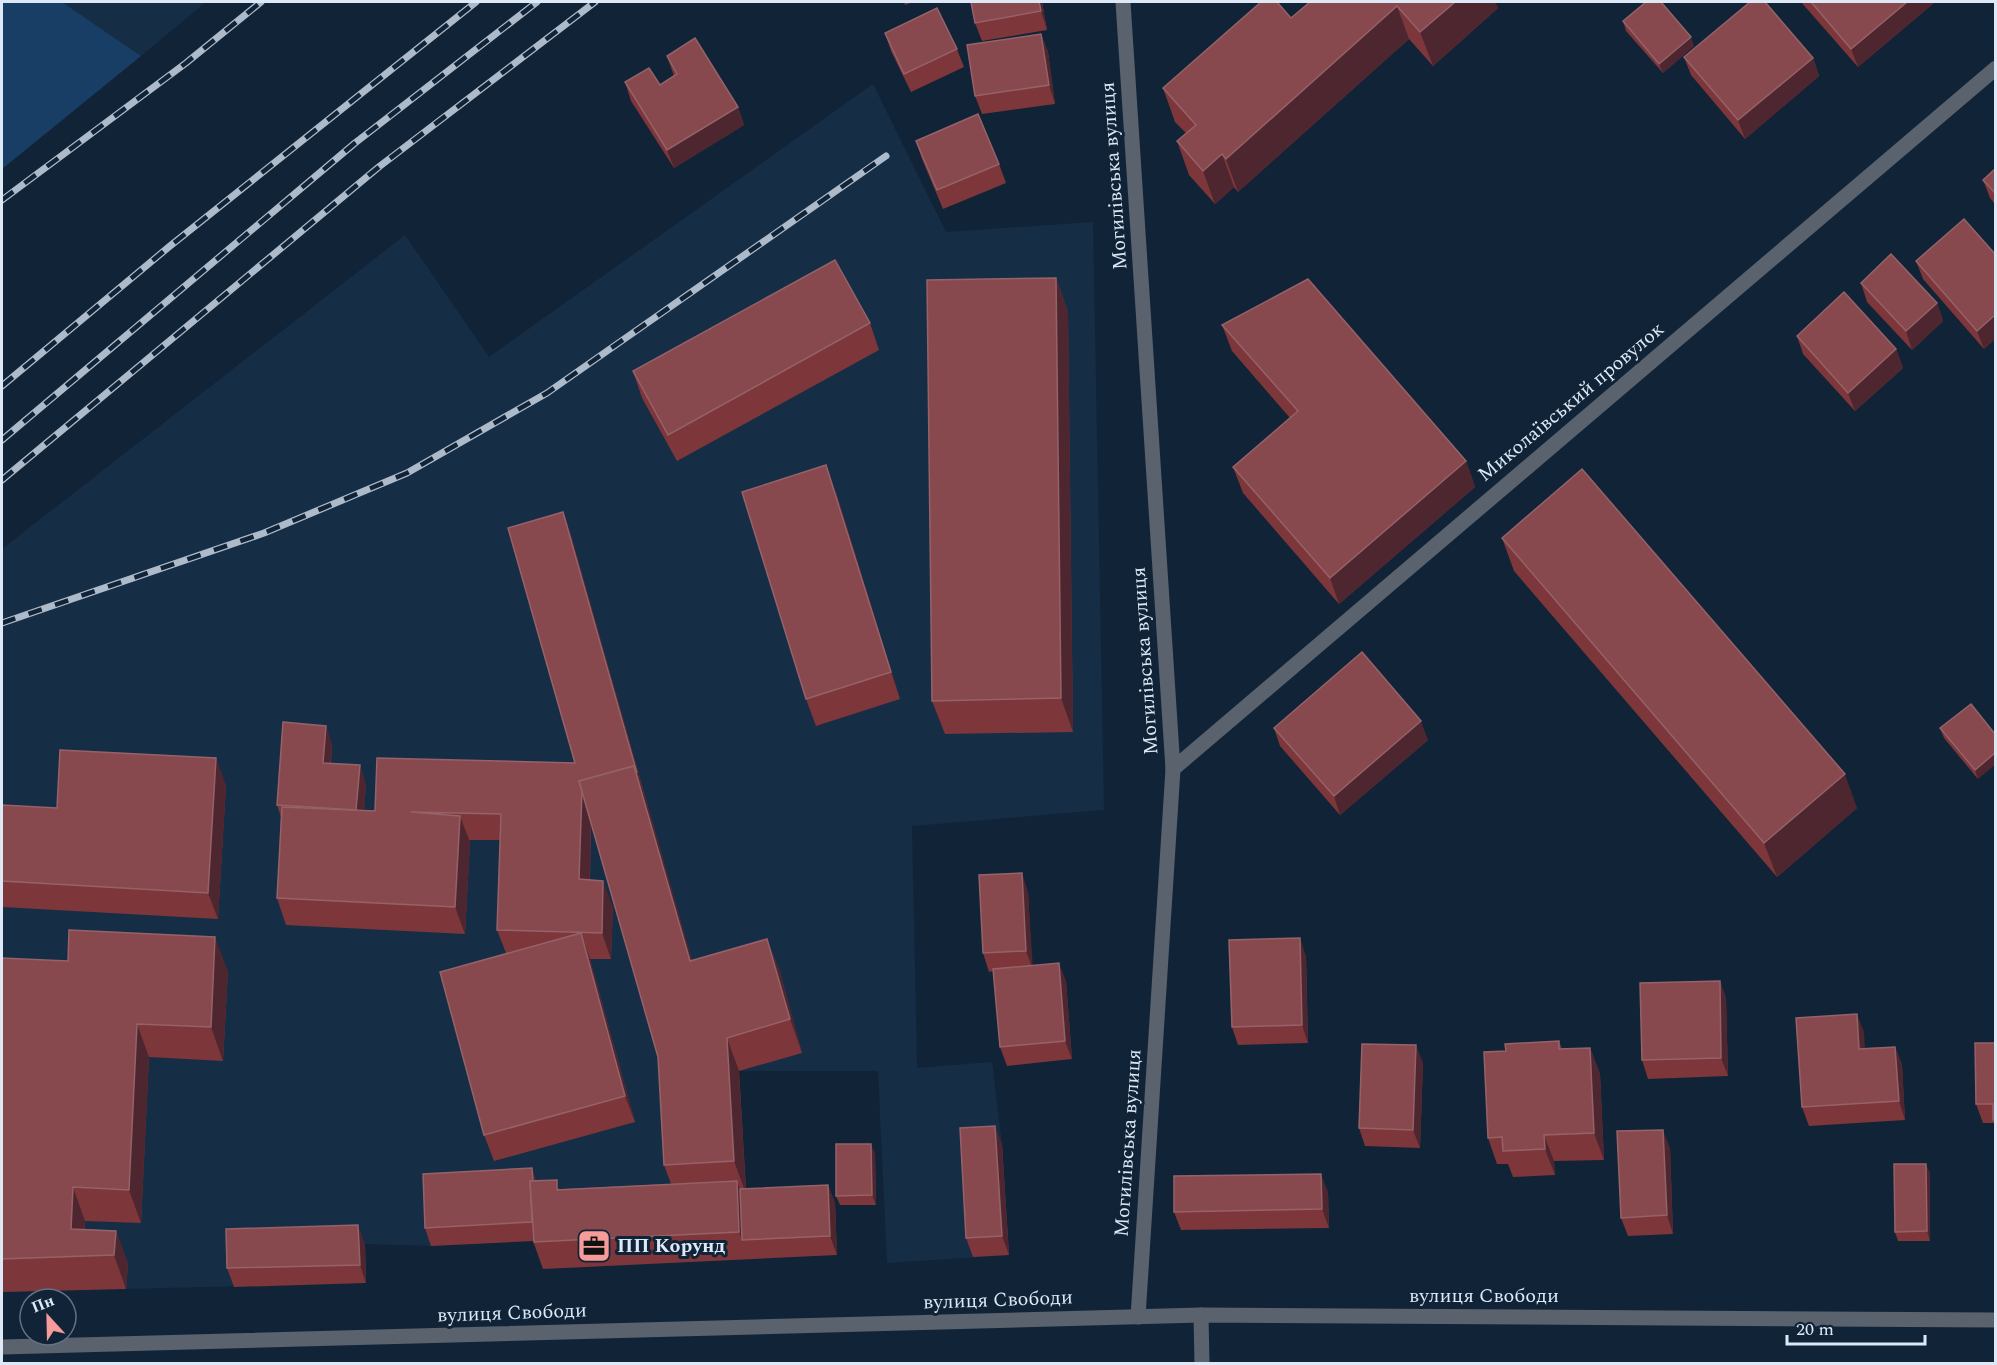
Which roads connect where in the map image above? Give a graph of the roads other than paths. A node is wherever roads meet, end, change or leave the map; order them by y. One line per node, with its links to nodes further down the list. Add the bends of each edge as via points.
1 (1123, 2): 3 (street, Могилівська вулиця)
2 (1995, 68): 3 (street, Миколаївський провулок)
3 (1173, 769): 5 (street, Могилівська вулиця)
4 (1201, 1315): 5 (street, вулиця Свободи); 6 (street, вулиця Свободи); 8 (street)
5 (1138, 1317): 7 (street, вулиця Свободи)
6 (1995, 1320)
7 (2, 1347)
8 (1202, 1364)

